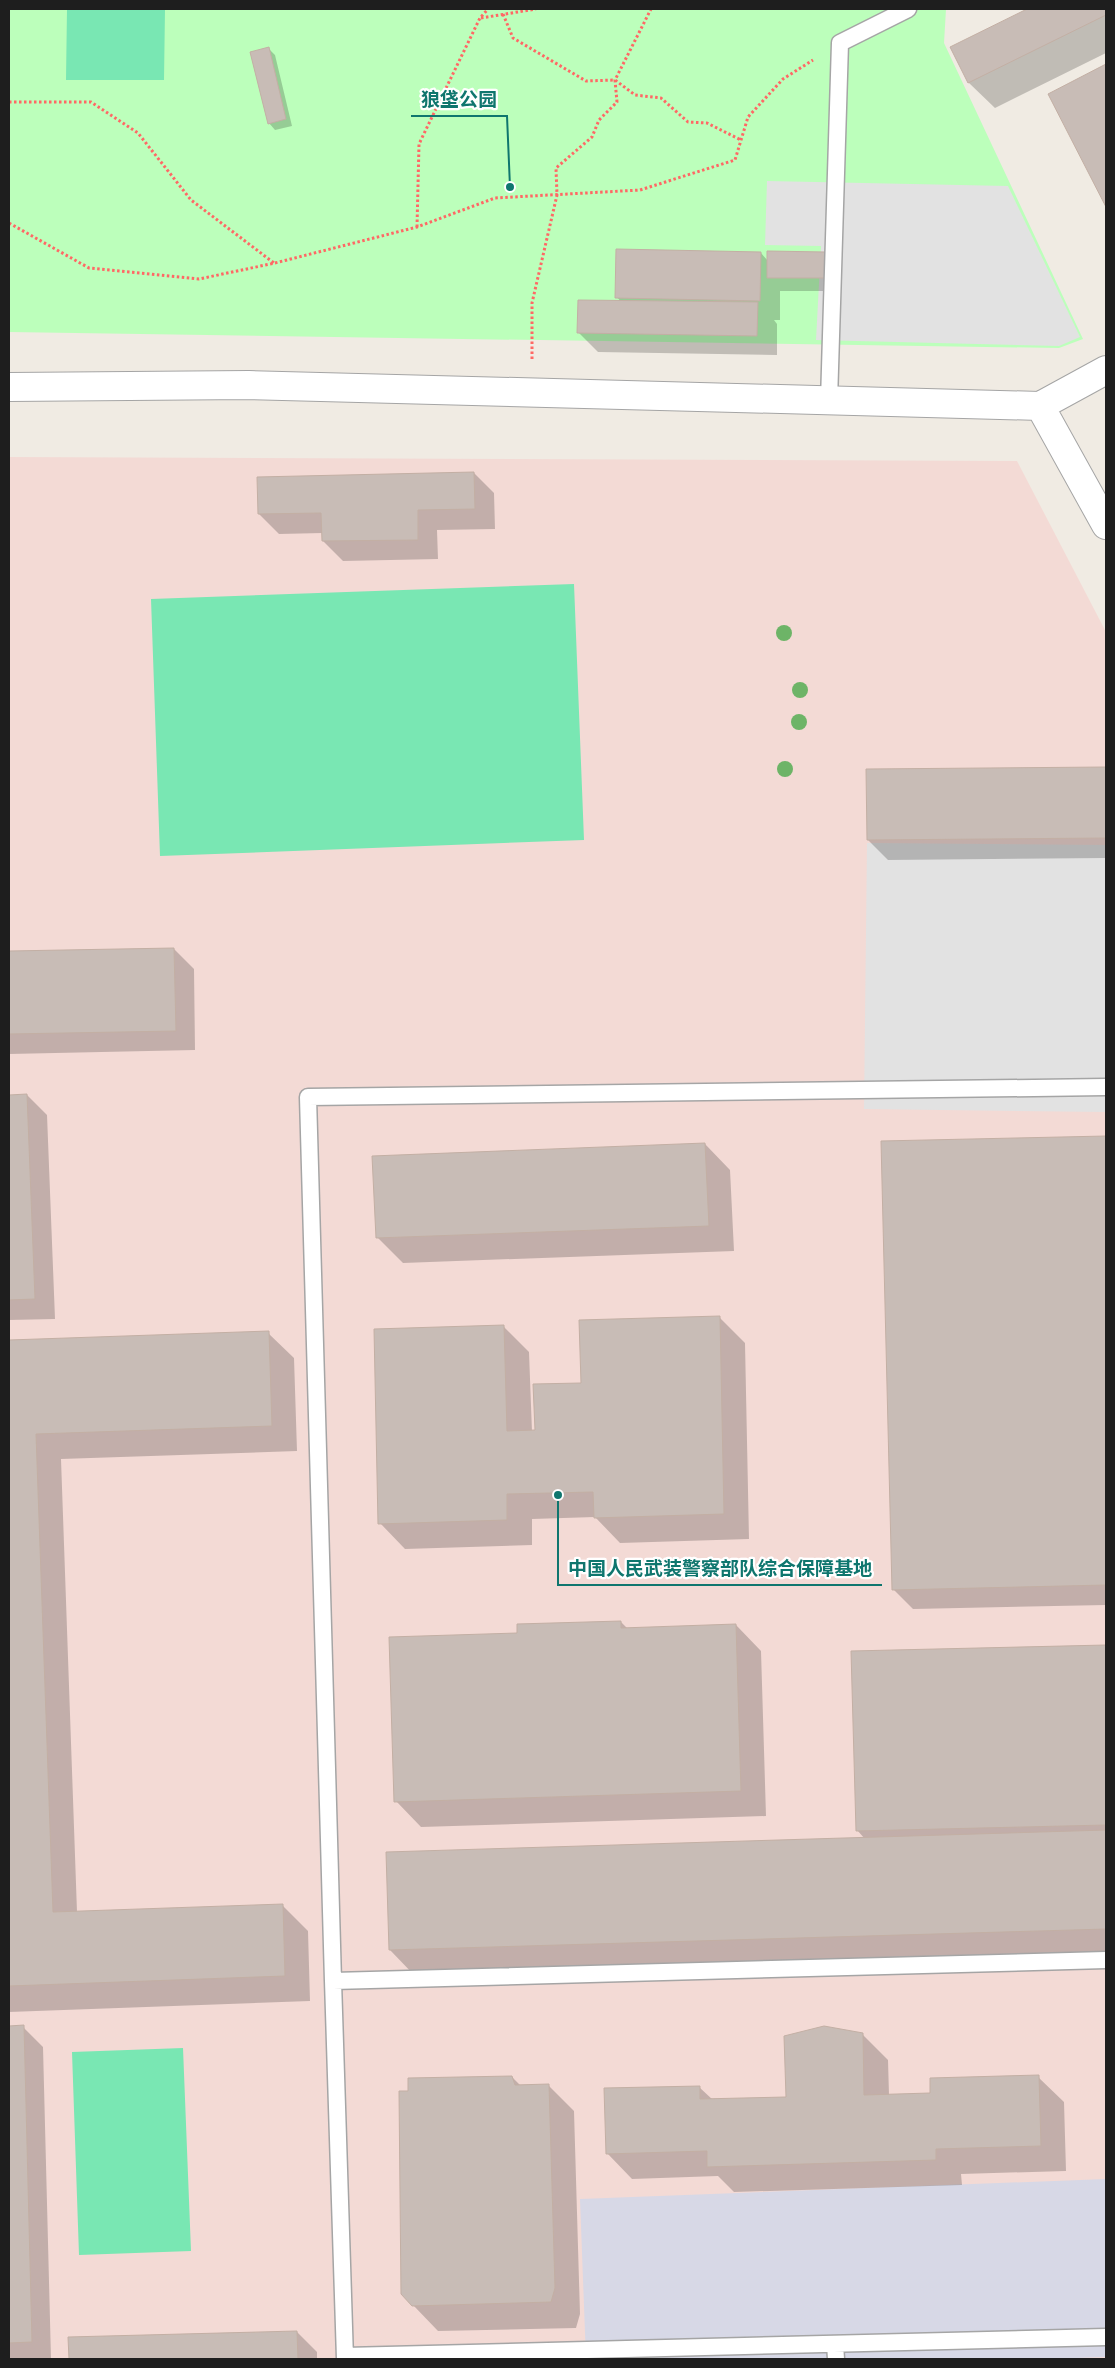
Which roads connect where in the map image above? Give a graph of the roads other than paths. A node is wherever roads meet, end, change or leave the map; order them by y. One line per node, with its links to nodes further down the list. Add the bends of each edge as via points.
1 (908, 9): 4 (lane, via 840,42)
2 (1106, 370): 5 (street)
3 (9, 387): 4 (street, via 249,385)
4 (829, 400): 5 (street)
5 (1040, 406): 6 (street)
6 (1106, 525)
7 (1106, 1087): 9 (lane, via 308,1097)
8 (1106, 1960): 9 (lane)
9 (333, 1981): 12 (lane)
10 (1106, 2337): 11 (lane)
11 (835, 2352): 12 (lane)
12 (345, 2358)

